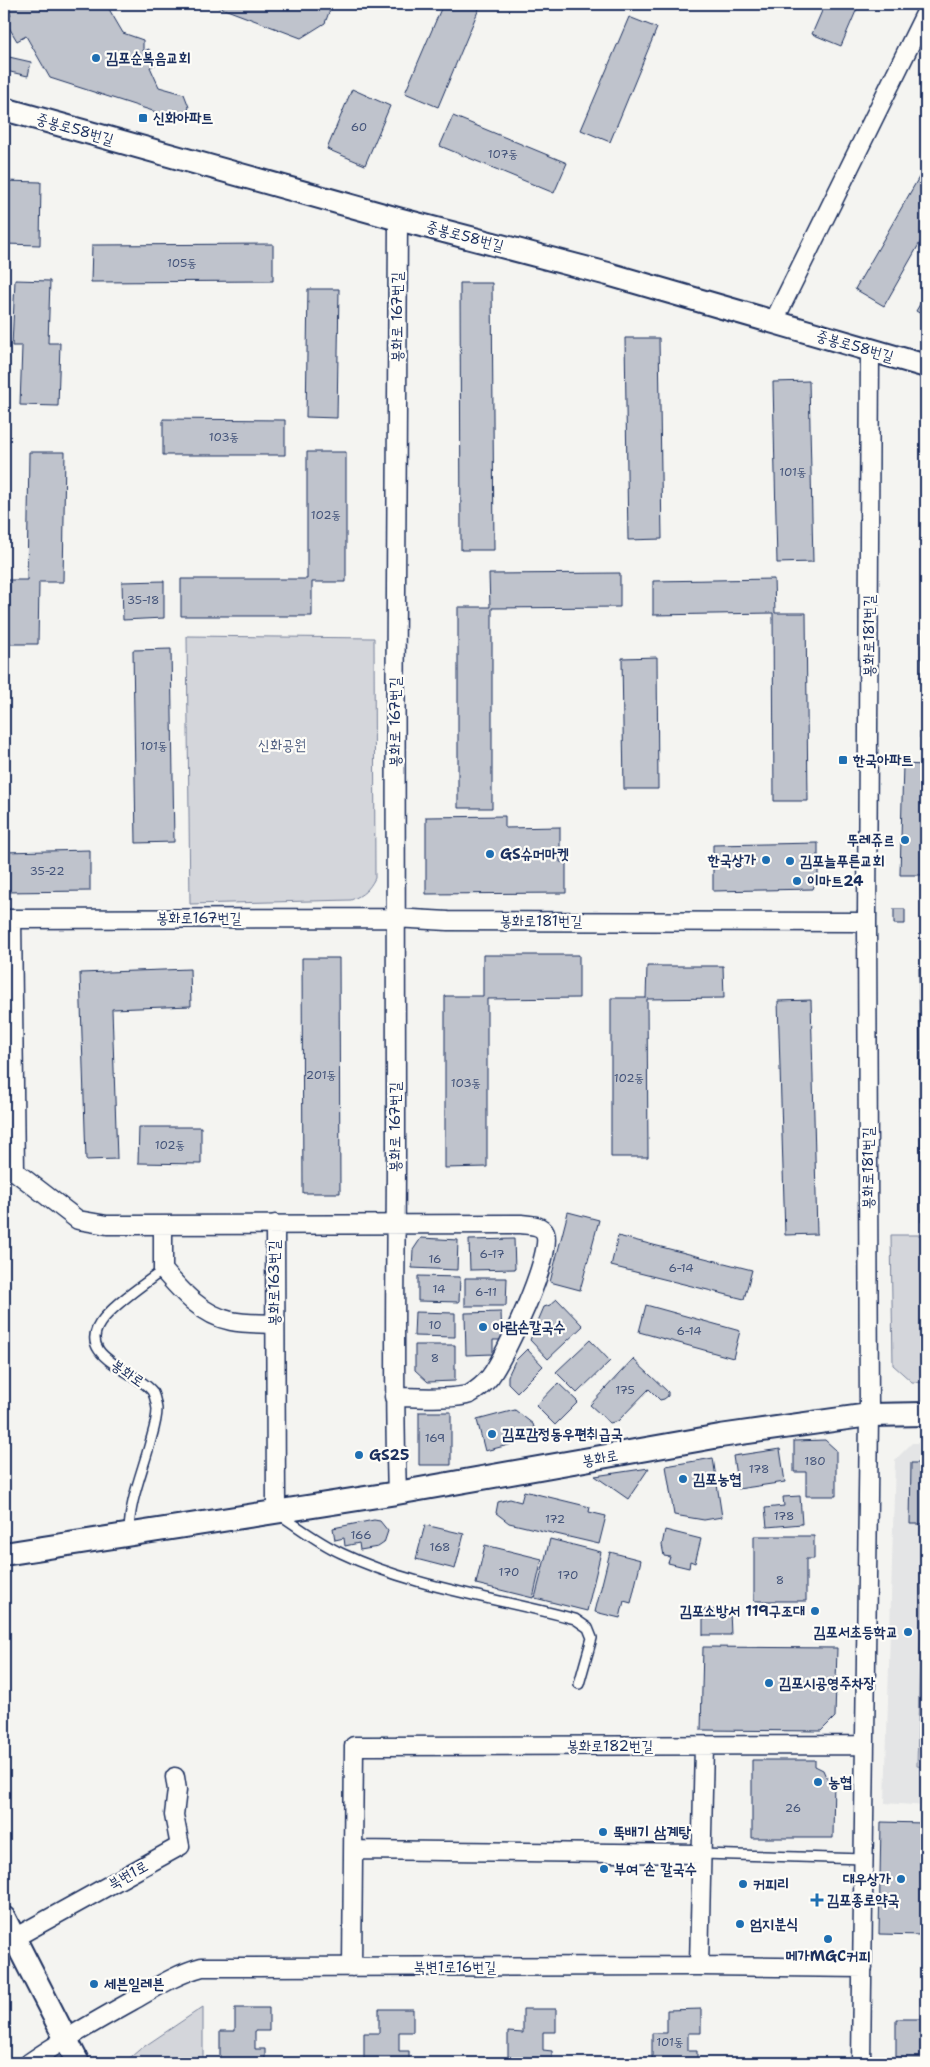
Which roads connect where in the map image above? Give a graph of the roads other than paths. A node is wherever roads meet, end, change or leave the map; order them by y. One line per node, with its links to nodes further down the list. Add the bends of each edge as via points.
1 (926, 12): 4 (street)
2 (4, 109): 3 (street, 중봉로58번길)
3 (398, 219): 4 (street, 중봉로58번길, via 608,274); 7 (street, 봉화로 167번길)
4 (773, 323): 5 (street, 중봉로58번길)
5 (870, 350): 6 (street, 중봉로58번길); 9 (street, 봉화로181번길)
6 (926, 366)
7 (394, 918): 8 (street, 봉화로167번길); 9 (street, 봉화로181번길, via 448,921); 13 (street, 봉화로 167번길)
8 (8, 919): 10 (street)
9 (867, 922): 18 (street, 봉화로181번길)
10 (9, 1168): 12 (street, 봉화로163번길, via 78,1220 107,1225)
11 (275, 1224): 12 (street, 봉화로163번길); 13 (street); 15 (street, 봉화로163번길)
12 (163, 1225): 14 (street)
13 (396, 1225): 16 (street, 봉화로 167번길); 16 (street, via 521,1224 537,1225 546,1234 545,1248 520,1322 490,1377 469,1394)
14 (163, 1270): 15 (street, via 186,1296 219,1318 238,1323); 21 (lane, 봉화로, via 113,1308 98,1328 96,1339 99,1350 108,1360 151,1390 155,1398 155,1424 131,1502)
15 (274, 1324): 20 (street, 봉화로163번길)
16 (394, 1397): 19 (street, 봉화로 167번길)
17 (926, 1414): 18 (street, 봉화로)
18 (869, 1415): 19 (street, 봉화로, via 720,1436); 24 (street)
19 (397, 1493): 20 (street, 봉화로)
20 (276, 1512): 21 (street, 봉화로); 23 (lane, via 324,1544 384,1570 575,1619 588,1628 592,1638)
21 (129, 1535): 22 (street, 봉화로)
22 (4, 1554)
23 (579, 1684)
24 (865, 1745): 25 (street, 봉화로182번길); 29 (street)
25 (704, 1746): 27 (street, 봉화로182번길, via 354,1746); 28 (street)
26 (176, 1777): 31 (street, 북변1로, via 174,1815 180,1846)
27 (354, 1850): 28 (street); 33 (street)
28 (702, 1854): 29 (lane); 32 (street)
29 (864, 1859): 34 (street)
30 (4, 1918): 31 (street)
31 (14, 1938): 35 (street)
32 (698, 1966): 33 (street, 북변1로16번길); 34 (street, 북변1로16번길)
33 (352, 1967): 35 (street, 북변1로16번길, via 202,1967 184,1972)
34 (863, 1968): 38 (street)
35 (64, 2038): 36 (street, 북변1로16번길); 37 (street)
36 (28, 2063)
37 (78, 2063)
38 (861, 2063)

